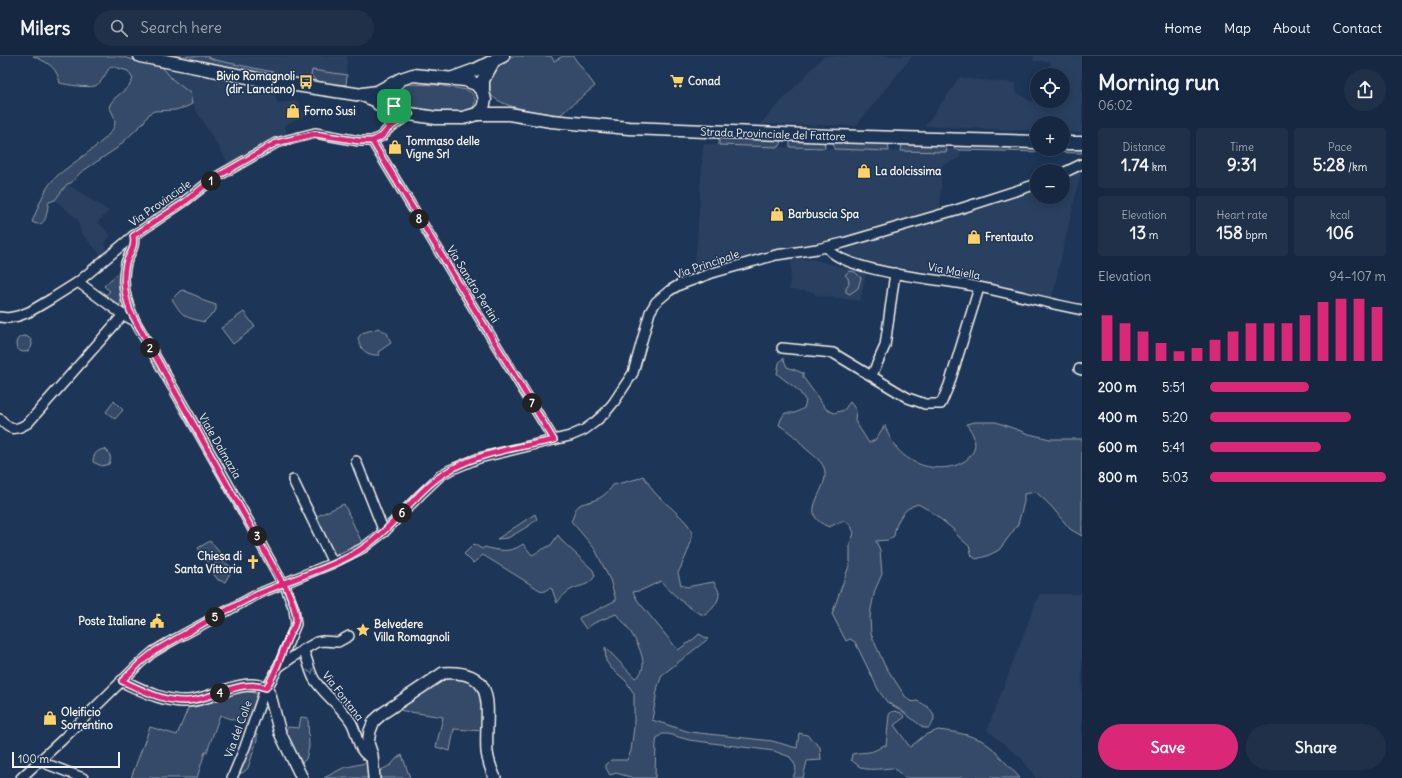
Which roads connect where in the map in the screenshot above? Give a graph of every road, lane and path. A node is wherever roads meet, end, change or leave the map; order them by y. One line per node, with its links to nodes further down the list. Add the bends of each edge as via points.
1 (140, 56): 5 (main road, via 263,80)
2 (498, 59): 4 (main road); 7 (main road, via 483,80)
3 (401, 79): 4 (main road, Strada Provinciale del Fattore, via 413,75); 6 (main road, via 377,92); 8 (main road, via 394,86)
4 (450, 79): 7 (main road, Strada Provinciale del Fattore, via 476,84)
5 (349, 92): 6 (main road); 8 (street, via 388,113)
6 (362, 95): 8 (main road)
7 (484, 96): 10 (main road, via 482,108); 11 (main road, Strada Provinciale del Fattore)
8 (392, 112): 9 (main road, Strada Provinciale del Fattore); 12 (street)
9 (410, 114): 10 (main road, Strada Provinciale del Fattore, via 450,119); 12 (street)
10 (477, 114): 11 (main road, Strada Provinciale del Fattore)
11 (509, 114): 14 (main road, Strada Provinciale del Fattore, via 551,121 629,128)
12 (388, 129): 13 (street)
13 (372, 141): 20 (street, Via Provinciale, via 315,134 276,143 213,179 186,201); 32 (street, Via Sandro Pertini)
14 (1030, 142)
15 (1070, 142): 16 (main road)
16 (1082, 143)
17 (1082, 164): 18 (street)
18 (1070, 170)
19 (1030, 186): 21 (street, Via Principale)
20 (133, 236): 23 (street, Via Provinciale); 28 (street, Viale Dalmazia, via 134,243 126,262 124,281 126,300)
21 (827, 247): 22 (street, Via Maiella, via 843,260); 32 (street, Via Principale, via 776,255 669,290 650,312 633,373 605,414 584,430)
22 (895, 274): 24 (street, Via Maiella); 30 (street, via 885,346)
23 (78, 282): 26 (street); 27 (street, Via Provinciale, via 29,312)
24 (979, 288): 25 (street, Via Maiella); 30 (street, via 941,404 925,404 908,398)
25 (1082, 310)
26 (123, 315): 28 (street); 31 (street, via 28,423 13,429)
27 (1, 319)
28 (135, 321): 37 (street, Viale Dalmazia)
29 (782, 348): 30 (street, via 833,353)
30 (872, 375)
31 (0, 419)
32 (554, 440): 35 (street, Via Principale, via 479,458 450,470 420,494)
33 (356, 461): 35 (street)
34 (293, 480): 36 (street)
35 (384, 532): 36 (street, Via Principale, via 363,548)
36 (334, 563): 37 (street, Via Principale)
37 (284, 583): 40 (street, via 294,609 296,624); 41 (street, Via Principale, via 216,616 155,651)
38 (349, 636): 39 (street, via 338,642 317,642)
39 (302, 650): 40 (street); 43 (street, Via Fontana, one-way to 43, via 314,679 350,721 362,752)
40 (277, 668): 42 (street)
41 (122, 681): 42 (street, via 160,697 186,701 239,687 256,685); 44 (street, Via Principale)
42 (266, 688): 47 (street, Via del Colle); 48 (street, via 280,732)
43 (372, 757): 49 (street); 50 (street, via 368,743 374,721 443,673 464,673 483,686 487,705 487,752)
44 (39, 761): 45 (street, Via Principale); 46 (street)
45 (21, 778)
46 (83, 778)
47 (232, 778)
48 (302, 778)
49 (374, 778)
50 (495, 778)

